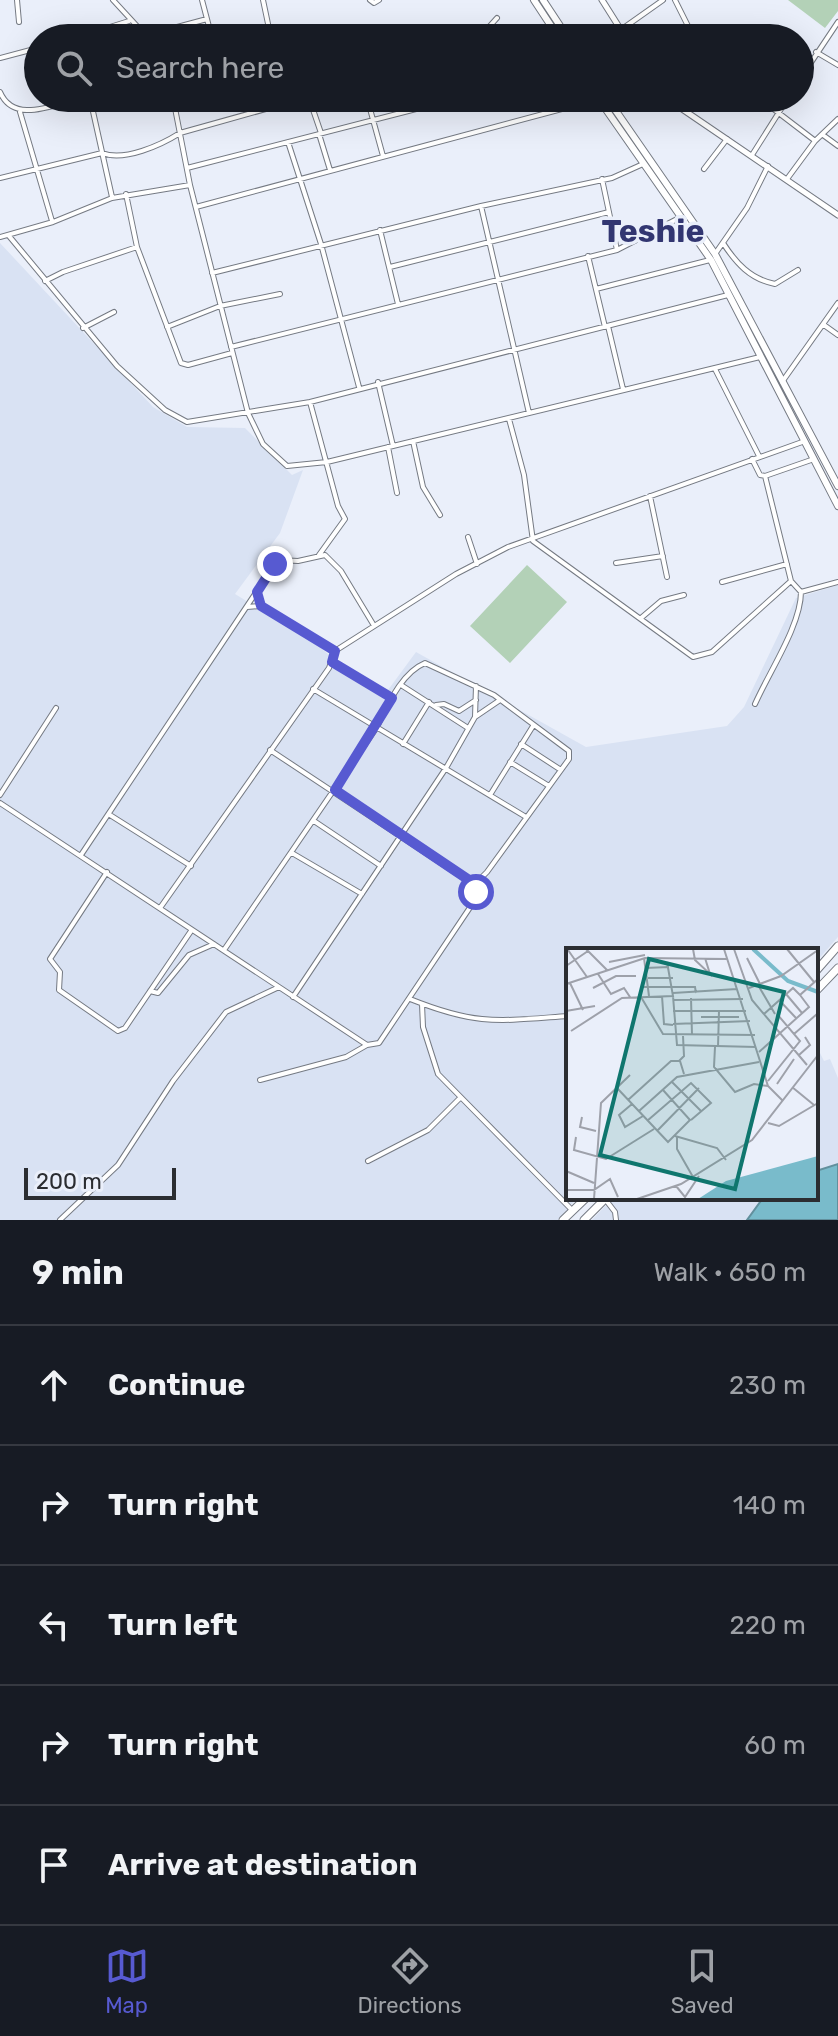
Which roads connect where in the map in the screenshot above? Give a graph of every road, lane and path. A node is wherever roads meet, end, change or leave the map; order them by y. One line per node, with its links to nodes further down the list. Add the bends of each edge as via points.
1 (17, 0): 16 (street)
2 (113, 0): 15 (street)
3 (209, 0): 12 (street)
4 (263, 0): 22 (street)
5 (370, 0): 6 (street)
6 (379, 0)
7 (534, 0): 24 (main road)
8 (543, 0): 25 (main road)
9 (602, 0): 26 (street)
10 (663, 0): 27 (street)
11 (675, 0): 28 (street)
12 (202, 3): 14 (street)
13 (497, 18): 23 (street)
14 (207, 19): 20 (street); 21 (street)
15 (129, 21): 18 (street); 19 (street)
16 (19, 22)
17 (838, 22): 30 (street)
18 (119, 24)
19 (132, 24)
20 (188, 24)
21 (208, 24)
22 (268, 24)
23 (492, 24)
24 (550, 24)
25 (559, 24)
26 (619, 24)
27 (629, 24)
28 (687, 24)
29 (24, 52): 32 (street)
30 (816, 52): 31 (street); 33 (street)
31 (814, 55)
32 (0, 58)
33 (838, 65)
34 (0, 92): 36 (street, via 6,105)
35 (24, 111): 36 (street)
36 (20, 112): 64 (street)
37 (93, 112): 58 (street)
38 (176, 112): 51 (street)
39 (256, 112): 51 (street)
40 (312, 112): 52 (street)
41 (371, 112): 50 (street)
42 (404, 112): 50 (street)
43 (549, 112): 60 (street)
44 (611, 112): 61 (main road)
45 (612, 112): 89 (main road)
46 (687, 112): 54 (street)
47 (776, 112): 48 (street)
48 (778, 114): 55 (street); 59 (street)
49 (838, 119): 53 (street)
50 (373, 120): 52 (street); 60 (street)
51 (180, 133): 58 (street, via 129,153); 63 (street)
52 (320, 133): 56 (street); 66 (street)
53 (823, 135): 55 (street); 57 (street)
54 (727, 139): 59 (street); 65 (street)
55 (815, 141): 70 (street)
56 (288, 142): 63 (street); 68 (street)
57 (838, 146)
58 (102, 153): 64 (street); 73 (street)
59 (752, 155): 62 (street)
60 (383, 156): 66 (street)
61 (644, 164): 69 (street); 78 (main road)
62 (768, 166): 70 (street); 84 (street)
63 (187, 168): 71 (street)
64 (35, 169): 67 (street); 79 (street)
65 (704, 169)
66 (330, 170): 68 (street)
67 (0, 178)
68 (302, 178): 75 (street); 85 (street)
69 (602, 179): 74 (street); 76 (street)
70 (787, 179): 77 (street)
71 (190, 185): 72 (street); 75 (street)
72 (126, 194): 73 (street); 86 (street)
73 (112, 198): 79 (street)
74 (481, 206): 80 (street); 83 (street)
75 (196, 207): 92 (street)
76 (609, 212): 83 (street); 87 (street)
77 (838, 215)
78 (681, 217): 87 (street); 89 (main road)
79 (53, 222): 81 (street)
80 (380, 230): 85 (street); 90 (street)
81 (9, 236): 82 (street); 94 (street)
82 (0, 237)
83 (490, 243): 90 (street); 93 (street)
84 (723, 243): 89 (street); 91 (street, via 739,266 762,281 775,284)
85 (321, 244): 92 (street); 102 (street)
86 (137, 247): 94 (street); 104 (street)
87 (617, 250): 88 (street)
88 (588, 256): 93 (street); 95 (street)
89 (713, 257): 95 (street); 97 (main road); 113 (main road)
90 (390, 267): 99 (street)
91 (798, 270)
92 (212, 273): 100 (street)
93 (498, 279): 99 (street); 108 (street)
94 (45, 281): 106 (street)
95 (596, 289): 105 (street)
96 (280, 294): 100 (street)
97 (731, 294): 105 (street); 110 (main road)
98 (838, 303): 103 (street)
99 (398, 304): 102 (street)
100 (220, 306): 104 (street); 109 (street)
101 (114, 312): 106 (street)
102 (341, 321): 109 (street); 114 (street)
103 (824, 325): 107 (street); 113 (street)
104 (167, 327): 109 (street, via 183,365)
105 (607, 327): 108 (street); 115 (street)
106 (83, 328): 117 (street, via 135,384 182,420)
107 (838, 335)
108 (513, 349): 112 (street); 118 (street)
109 (232, 350): 117 (street)
110 (762, 357): 111 (street); 113 (main road)
111 (715, 369): 115 (street); 123 (street)
112 (378, 382): 114 (street); 122 (street)
113 (780, 384): 121 (main road); 128 (main road)
114 (359, 387): 116 (street)
115 (623, 389): 118 (street)
116 (310, 402): 117 (street); 126 (street)
117 (248, 413): 126 (street, via 263,444 287,466)
118 (529, 413): 119 (street)
119 (509, 419): 120 (street); 134 (street)
120 (413, 441): 122 (street); 132 (street, via 423,487)
121 (805, 441): 123 (street); 125 (main road)
122 (391, 446): 126 (street); 129 (street)
123 (759, 456): 124 (street)
124 (752, 459): 127 (street); 130 (street)
125 (814, 459): 127 (street); 131 (main road)
126 (327, 462): 135 (street, via 345,519)
127 (765, 476): 139 (street)
128 (838, 486)
129 (397, 493)
130 (650, 496): 134 (street); 136 (street)
131 (838, 506)
132 (440, 515)
133 (468, 537): 138 (street)
134 (533, 541): 138 (street); 149 (street)
135 (319, 555): 144 (street, via 280,560); 150 (street, via 341,571)
136 (663, 556): 137 (street); 140 (street)
137 (616, 563)
138 (477, 564): 150 (street)
139 (787, 564): 141 (street); 142 (street)
140 (667, 577)
141 (791, 581): 145 (street); 149 (street, via 699,658)
142 (722, 582)
143 (838, 582): 145 (street)
144 (257, 592): 147 (street); 148 (street)
145 (801, 592): 160 (street, via 800,617)
146 (684, 595): 149 (street, via 661,601)
147 (261, 606): 148 (street); 151 (street)
148 (247, 607): 178 (street)
149 (641, 618)
150 (373, 624): 151 (street)
151 (335, 651): 152 (street)
152 (332, 662): 155 (street); 156 (street)
153 (401, 685): 154 (street, via 425,663); 156 (street); 159 (street)
154 (476, 685): 157 (street); 158 (street)
155 (313, 689): 165 (street); 169 (street)
156 (392, 698): 165 (street)
157 (477, 699): 161 (street, via 463,711); 163 (street)
158 (500, 700): 163 (street); 164 (street)
159 (429, 702): 161 (street); 167 (street)
160 (755, 704)
161 (436, 705): 166 (street)
162 (56, 708): 175 (street)
163 (475, 717): 166 (street)
164 (533, 725): 168 (street); 172 (street, via 569,751)
165 (377, 727): 167 (street); 174 (street)
166 (468, 728): 171 (street)
167 (403, 744): 171 (street)
168 (521, 744): 170 (street); 172 (street)
169 (270, 750): 174 (street); 184 (street)
170 (510, 762): 173 (street); 176 (street)
171 (446, 768): 176 (street); 181 (street)
172 (561, 770): 173 (street)
173 (549, 786): 179 (street)
174 (335, 790): 180 (street); 181 (street)
175 (0, 795)
176 (490, 795): 179 (street)
177 (0, 803): 183 (street)
178 (110, 815): 183 (street); 184 (street)
179 (526, 817): 187 (street)
180 (314, 821): 182 (street); 185 (street)
181 (401, 836): 185 (street); 187 (street)
182 (292, 853): 188 (street); 193 (street)
183 (81, 855): 186 (street)
184 (191, 866): 189 (street)
185 (381, 866): 188 (street)
186 (107, 872): 189 (street); 198 (street, via 50,959 60,972 59,990 118,1031)
187 (474, 885): 200 (street, via 475,900)
188 (362, 894): 199 (street)
189 (160, 908): 190 (street)
190 (191, 931): 191 (street); 198 (street)
191 (215, 944): 193 (street); 198 (street, via 189,955 158,993)
192 (838, 946): 195 (main road)
193 (224, 950): 196 (street)
194 (838, 968): 197 (main road)
195 (818, 969)
196 (279, 987): 199 (street); 211 (street, via 226,1012 118,1165)
197 (818, 989)
198 (150, 991)
199 (293, 997): 203 (street)
200 (410, 999): 201 (street); 203 (street, via 379,1043)
201 (422, 1004): 202 (street, via 489,1022); 205 (street, via 434,1067)
202 (566, 1016)
203 (367, 1045): 204 (street, via 346,1057)
204 (260, 1080)
205 (459, 1099): 206 (street, via 428,1130); 210 (street)
206 (368, 1161)
207 (584, 1200): 210 (main road)
208 (605, 1200): 213 (main road)
209 (607, 1200): 214 (street)
210 (573, 1211): 212 (main road)
211 (60, 1220)
212 (563, 1220)
213 (584, 1220)
214 (616, 1220)

